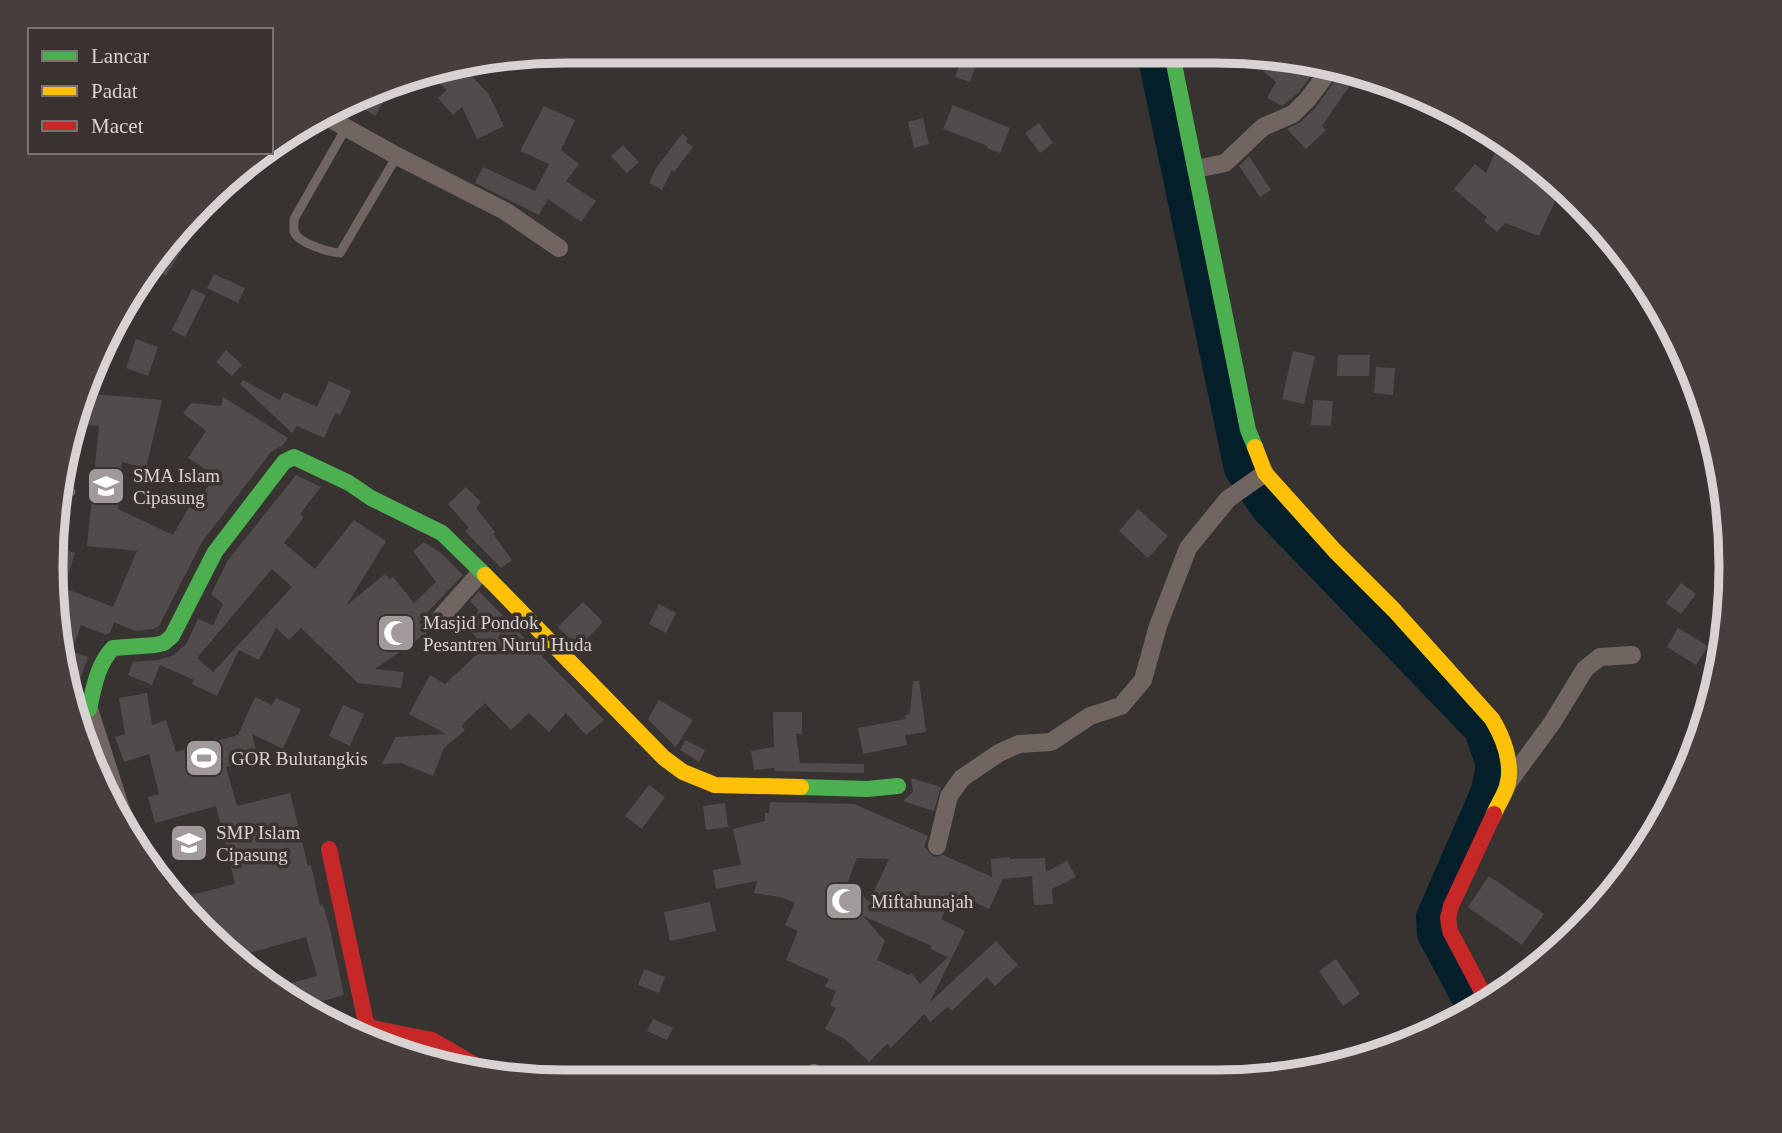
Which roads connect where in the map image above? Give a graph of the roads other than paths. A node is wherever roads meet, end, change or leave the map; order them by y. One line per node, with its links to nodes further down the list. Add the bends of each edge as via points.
1 (1174, 63): 6 (street)
2 (1325, 76): 6 (street, via 1293,114 1263,127 1225,163)
3 (333, 121): 4 (street)
4 (346, 128): 5 (street); 5 (lane, via 295,219 298,238 340,253)
5 (397, 156): 7 (street, via 505,211)
6 (1196, 169): 8 (street, via 1248,430)
7 (559, 248)
8 (1262, 475): 13 (street, via 1492,719 1507,753); 15 (street, via 1228,499 1188,548 1143,680 1121,706 1090,716 1051,742 1019,744 999,753 962,778 949,796)
9 (481, 572): 10 (street); 12 (street, via 442,533 294,457 284,462 215,552 172,636 164,643 113,648); 14 (street, via 683,772 715,785)
10 (441, 617)
11 (1632, 655): 13 (street, via 1600,657 1585,669)
12 (81, 699)
13 (1508, 783): 17 (street, via 1448,918 1450,931)
14 (898, 786)
15 (937, 846)
16 (329, 849): 18 (street, via 366,1023 432,1040)
17 (1483, 993)
18 (466, 1059)

